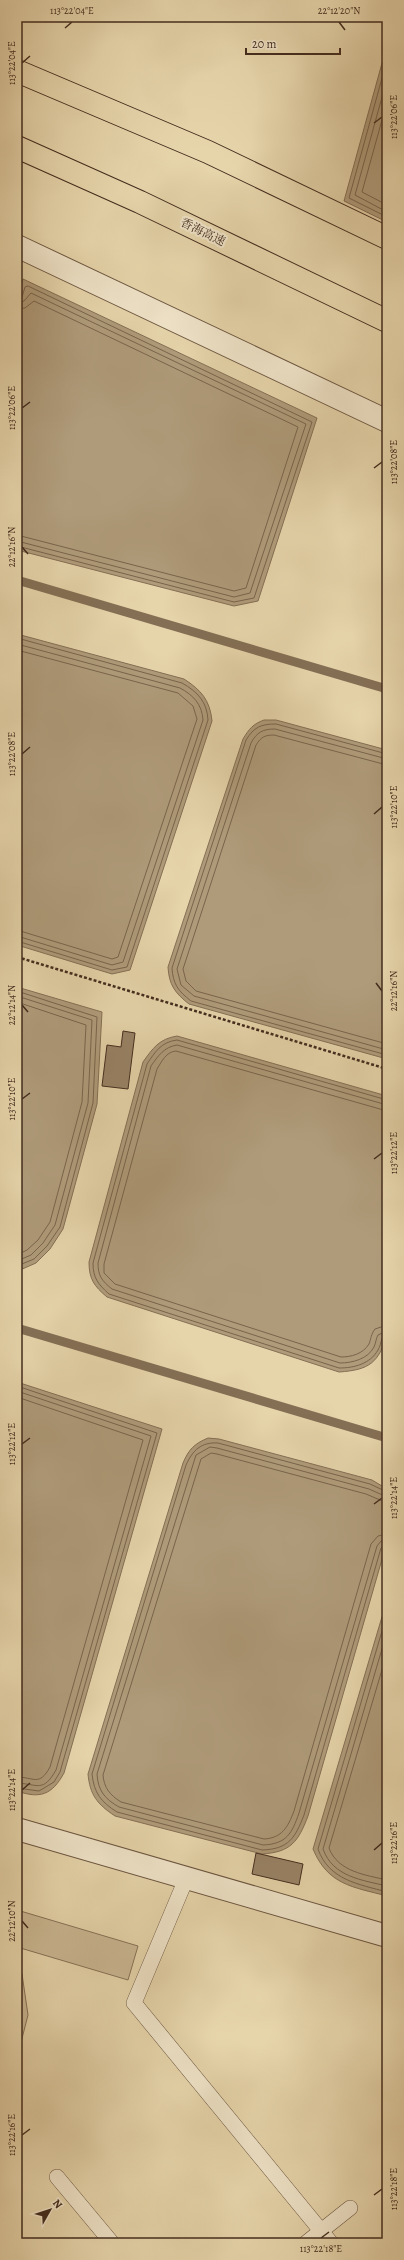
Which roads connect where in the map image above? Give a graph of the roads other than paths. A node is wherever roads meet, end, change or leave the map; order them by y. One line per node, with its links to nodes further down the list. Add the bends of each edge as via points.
1 (17, 71): 3 (highway, via 208,152)
2 (17, 147): 5 (highway, 香海高速, via 140,202)
3 (387, 238)
4 (17, 246): 6 (street)
5 (387, 321)
6 (387, 421)
7 (17, 1829): 8 (street)
8 (186, 1879): 9 (street); 12 (lane, via 134,2003)
9 (387, 1936)
10 (57, 2177): 13 (lane)
11 (350, 2208): 12 (lane)
12 (321, 2231): 14 (lane); 15 (lane)
13 (112, 2243)
14 (306, 2243)
15 (331, 2243)

